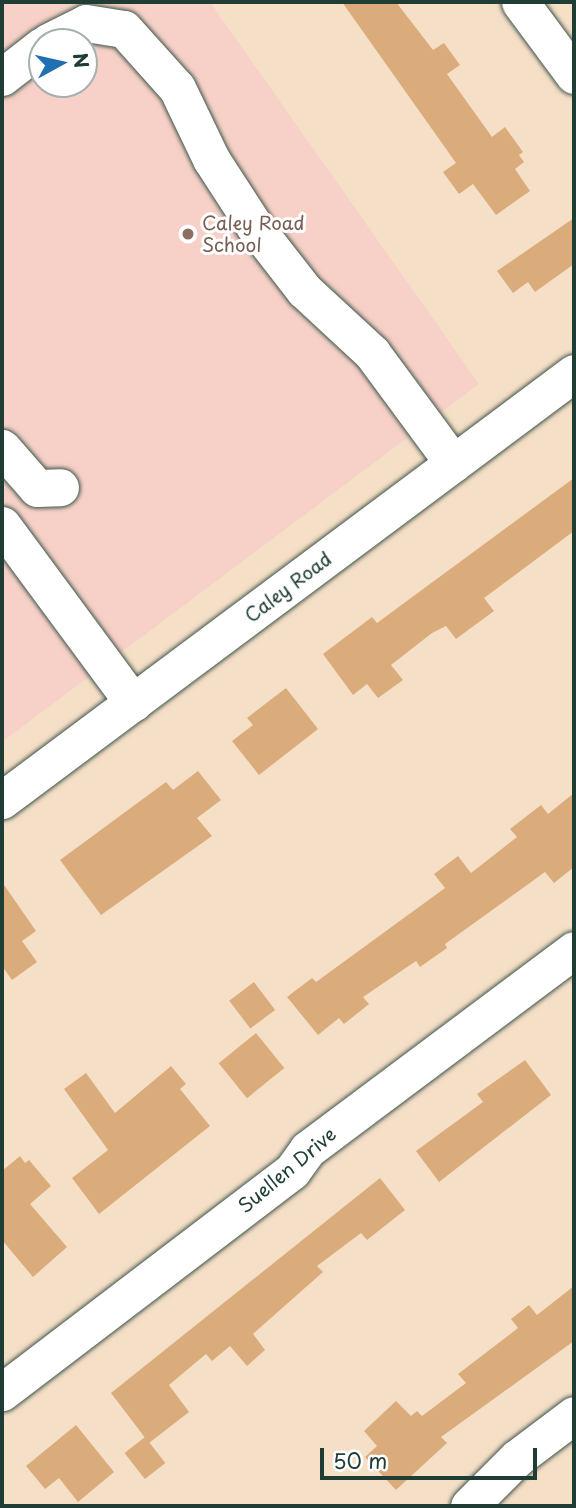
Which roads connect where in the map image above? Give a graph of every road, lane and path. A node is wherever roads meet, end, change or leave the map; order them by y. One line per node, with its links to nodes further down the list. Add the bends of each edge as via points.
1 (520, 2): 4 (street)
2 (76, 28): 8 (street, via 86,23 124,29 177,89 211,159 255,227 304,290 372,353)
3 (28, 56): 5 (street)
4 (574, 75)
5 (2, 76)
6 (574, 373): 8 (street, Caley Road)
7 (2, 448): 9 (street, via 37,488)
8 (453, 463): 11 (street, Caley Road)
9 (60, 487)
10 (2, 525): 11 (street)
11 (132, 703): 12 (street, Caley Road)
12 (2, 800)
13 (574, 950): 14 (street, Suellen Drive, via 308,1149 292,1171)
14 (2, 1392)
15 (574, 1415): 16 (street, via 517,1458)
16 (469, 1506)

